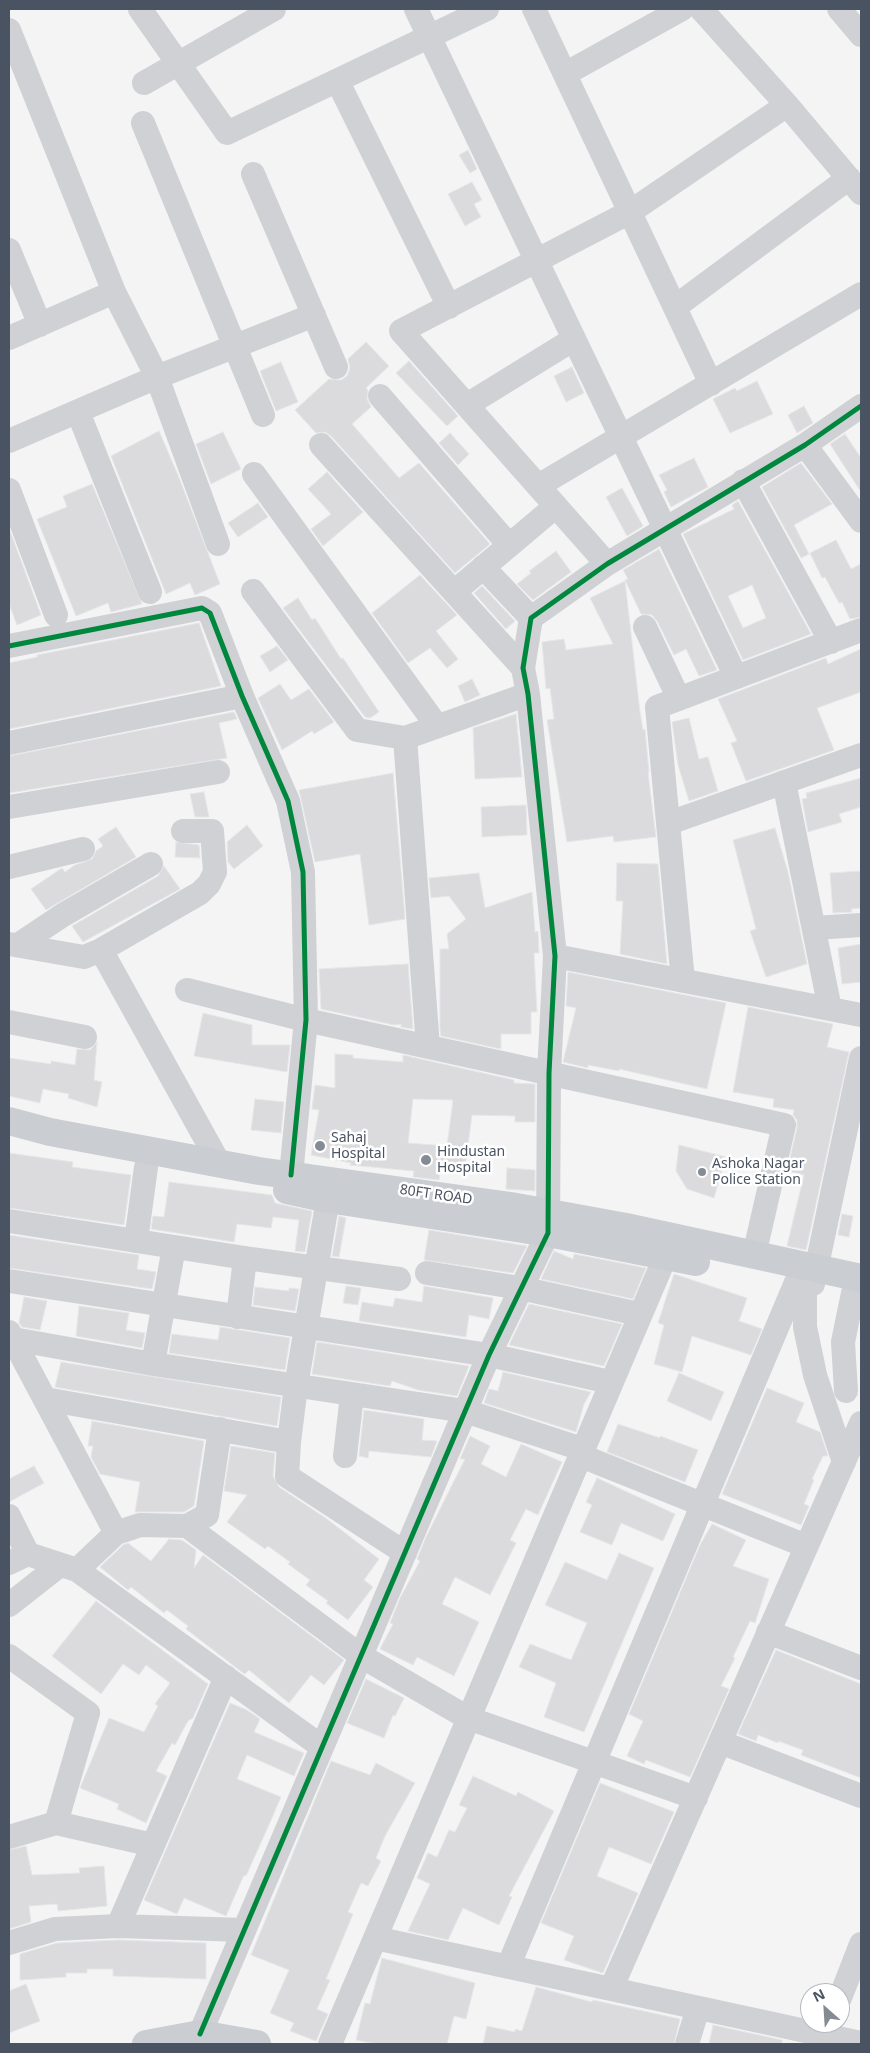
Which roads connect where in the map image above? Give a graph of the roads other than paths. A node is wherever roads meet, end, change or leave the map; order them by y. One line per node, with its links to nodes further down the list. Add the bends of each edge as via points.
1 (140, 9): 12 (street)
2 (274, 9): 12 (street)
3 (416, 9): 10 (street)
4 (487, 9): 10 (street)
5 (534, 9): 13 (street)
6 (682, 9): 13 (street)
7 (701, 9): 16 (street)
8 (839, 9): 9 (street)
9 (861, 35)
10 (429, 37): 14 (street); 22 (street)
11 (12, 45): 23 (street)
12 (177, 64): 14 (street, via 227,133); 15 (street)
13 (565, 74): 20 (street)
14 (338, 82): 25 (street)
15 (144, 83)
16 (788, 105): 19 (street); 20 (street)
17 (143, 122): 31 (street)
18 (253, 174): 27 (street)
19 (855, 186): 26 (street)
20 (630, 212): 22 (street); 26 (street)
21 (9, 250): 28 (street)
22 (537, 262): 25 (street); 30 (street)
23 (114, 292): 28 (street); 33 (street)
24 (861, 294): 34 (street)
25 (449, 307): 36 (street, via 402,331)
26 (675, 307): 34 (street)
27 (314, 315): 31 (street); 32 (street)
28 (40, 325): 29 (street)
29 (9, 338)
30 (574, 340): 36 (street); 40 (street)
31 (235, 346): 33 (street); 39 (street)
32 (336, 367)
33 (157, 377): 38 (street); 51 (street)
34 (710, 384): 40 (street)
35 (380, 396): 52 (street)
36 (467, 405): 46 (street)
37 (861, 406): 43 (street)
38 (78, 412): 41 (street); 56 (street)
39 (264, 415)
40 (621, 437): 46 (street); 50 (street)
41 (9, 441)
42 (321, 445): 57 (street)
43 (804, 445): 45 (street); 49 (street)
44 (254, 474): 69 (street)
45 (743, 481): 50 (street); 62 (street)
46 (538, 486): 48 (street)
47 (9, 490): 58 (street)
48 (556, 506): 52 (street); 53 (street)
49 (861, 520)
50 (665, 528): 53 (street); 65 (street)
51 (218, 544)
52 (509, 545): 54 (street)
53 (608, 564): 59 (street)
54 (483, 567): 57 (street); 59 (street)
55 (253, 591): 70 (street, via 357,730)
56 (150, 592)
57 (454, 592): 64 (street)
58 (56, 615)
59 (531, 618): 64 (street)
60 (645, 627): 68 (street)
61 (861, 630): 62 (street)
62 (830, 642): 65 (street)
63 (9, 646): 67 (street, via 206,608)
64 (522, 668): 66 (street)
65 (736, 677): 68 (street)
66 (528, 694): 69 (street); 85 (street)
67 (242, 696): 71 (street); 90 (street, via 288,801 303,872)
68 (679, 699): 76 (street, via 657,707)
69 (437, 726): 70 (street)
70 (405, 738): 93 (street)
71 (9, 743)
72 (861, 756): 74 (street)
73 (218, 772): 75 (street)
74 (784, 782): 76 (street); 82 (street)
75 (9, 807)
76 (669, 823): 86 (street)
77 (182, 831): 84 (street, via 212,831 215,872 209,884)
78 (83, 849): 80 (street)
79 (152, 864): 83 (street)
80 (9, 867)
81 (861, 924): 82 (street)
82 (814, 928): 88 (street)
83 (14, 944): 84 (street, via 84,957)
84 (101, 950): 98 (street)
85 (555, 956): 86 (street); 95 (street)
86 (684, 981): 88 (street)
87 (187, 990): 90 (street)
88 (830, 1009): 89 (street)
89 (861, 1015)
90 (306, 1020): 93 (street); 100 (street)
91 (9, 1022): 92 (street)
92 (85, 1037)
93 (428, 1046): 95 (street)
94 (861, 1058): 111 (street)
95 (549, 1073): 103 (street); 107 (street, via 784,1125)
96 (9, 1121): 98 (main road, 80FT ROAD, via 50,1132)
97 (9, 1139): 99 (main road)
98 (219, 1163): 100 (main road, 80FT ROAD)
99 (146, 1167): 101 (main road, via 223,1178); 104 (street)
100 (291, 1175): 103 (main road, 80FT ROAD)
101 (328, 1199): 103 (main road); 109 (street)
102 (9, 1221): 104 (street)
103 (549, 1223): 106 (main road); 107 (main road, 80FT ROAD); 114 (street)
104 (136, 1241): 105 (street)
105 (174, 1247): 108 (street); 116 (street)
106 (666, 1255): 111 (main road, via 752,1274); 117 (street)
107 (754, 1255): 111 (main road, 80FT ROAD)
108 (245, 1258): 109 (street); 118 (street)
109 (316, 1268): 112 (street); 119 (street)
110 (427, 1273): 114 (street)
111 (808, 1278): 115 (main road); 134 (street, via 805,1327 815,1375); 135 (street)
112 (399, 1279)
113 (9, 1280): 116 (street)
114 (520, 1288): 117 (street); 121 (street)
115 (859, 1288): 125 (street, via 844,1342)
116 (164, 1306): 118 (street); 122 (street)
117 (639, 1314): 123 (street)
118 (238, 1317): 119 (street)
119 (306, 1326): 121 (street); 124 (street)
120 (10, 1337): 122 (street); 127 (street)
121 (489, 1355): 123 (street); 128 (street)
122 (153, 1364): 124 (street)
123 (610, 1382): 132 (street)
124 (296, 1386): 126 (street); 131 (street)
125 (846, 1391)
126 (352, 1396): 128 (street); 133 (street)
127 (45, 1399): 130 (street); 138 (street)
128 (465, 1411): 132 (street); 140 (street)
129 (861, 1423): 134 (street)
130 (220, 1429): 131 (street); 137 (street, via 207,1515)
131 (289, 1442): 140 (street, via 287,1476)
132 (580, 1452): 135 (street); 149 (street)
133 (345, 1456)
134 (844, 1462): 139 (street)
135 (701, 1504): 139 (street); 152 (street)
136 (9, 1516): 141 (street)
137 (187, 1526): 138 (street, via 140,1525); 146 (street)
138 (116, 1533): 142 (street)
139 (806, 1546): 144 (street)
140 (404, 1553): 146 (street)
141 (18, 1559): 142 (street)
142 (68, 1567): 143 (street); 148 (street)
143 (9, 1605)
144 (768, 1632): 147 (street); 150 (street)
145 (9, 1656): 155 (street, via 88,1713)
146 (361, 1656): 149 (street); 151 (street)
147 (861, 1668)
148 (226, 1677): 151 (street); 157 (street)
149 (468, 1718): 152 (street); 160 (street)
150 (720, 1742): 153 (street); 154 (street)
151 (322, 1747): 159 (street)
152 (594, 1762): 154 (street); 163 (street)
153 (861, 1796)
154 (696, 1798): 165 (street)
155 (56, 1823): 156 (street); 157 (street)
156 (9, 1837)
157 (153, 1845): 158 (street)
158 (118, 1926): 159 (street); 161 (street, via 54,1929)
159 (244, 1930): 169 (street)
160 (375, 1938): 163 (street); 173 (street)
161 (9, 1943)
162 (861, 1944): 164 (street)
163 (508, 1967): 165 (street)
164 (846, 1983)
165 (611, 1989): 166 (street)
166 (698, 2008): 167 (street); 174 (street)
167 (800, 2024)
168 (837, 2033): 170 (street)
169 (200, 2034): 171 (main road); 172 (main road)
170 (861, 2043)
171 (146, 2044)
172 (257, 2044)
173 (330, 2044)
174 (686, 2044)

